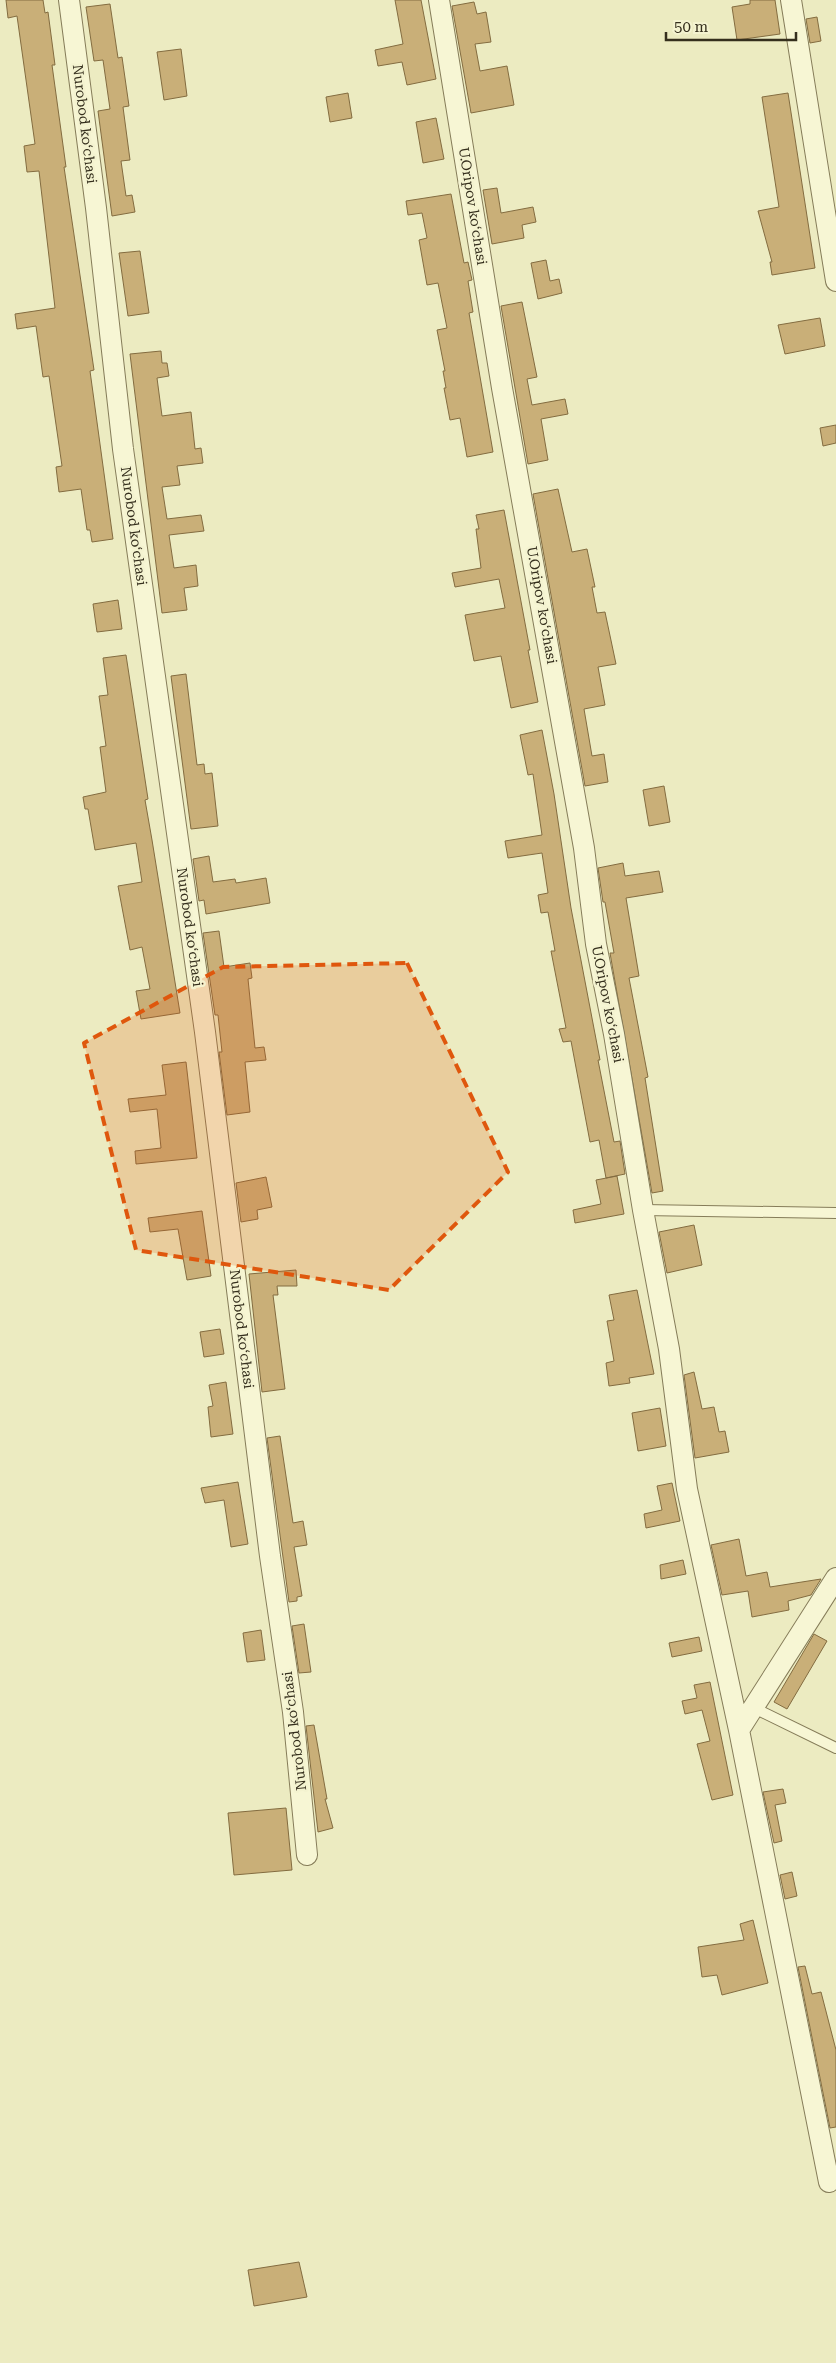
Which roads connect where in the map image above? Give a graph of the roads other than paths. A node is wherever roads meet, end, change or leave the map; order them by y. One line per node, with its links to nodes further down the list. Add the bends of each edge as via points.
1 (69, 0): 11 (street, Nurobod koʻchasi, via 123,449 205,1032 270,1556 293,1712)
2 (439, 0): 5 (street, U.Oripov koʻchasi)
3 (791, 0): 4 (street)
4 (836, 281)
5 (643, 1210): 6 (lane); 9 (street, U.Oripov koʻchasi, via 669,1349 687,1489)
6 (836, 1213)
7 (836, 1578): 8 (street)
8 (754, 1708): 9 (street); 10 (lane)
9 (739, 1730): 12 (street, U.Oripov koʻchasi)
10 (836, 1748)
11 (307, 1855)
12 (829, 2182)

